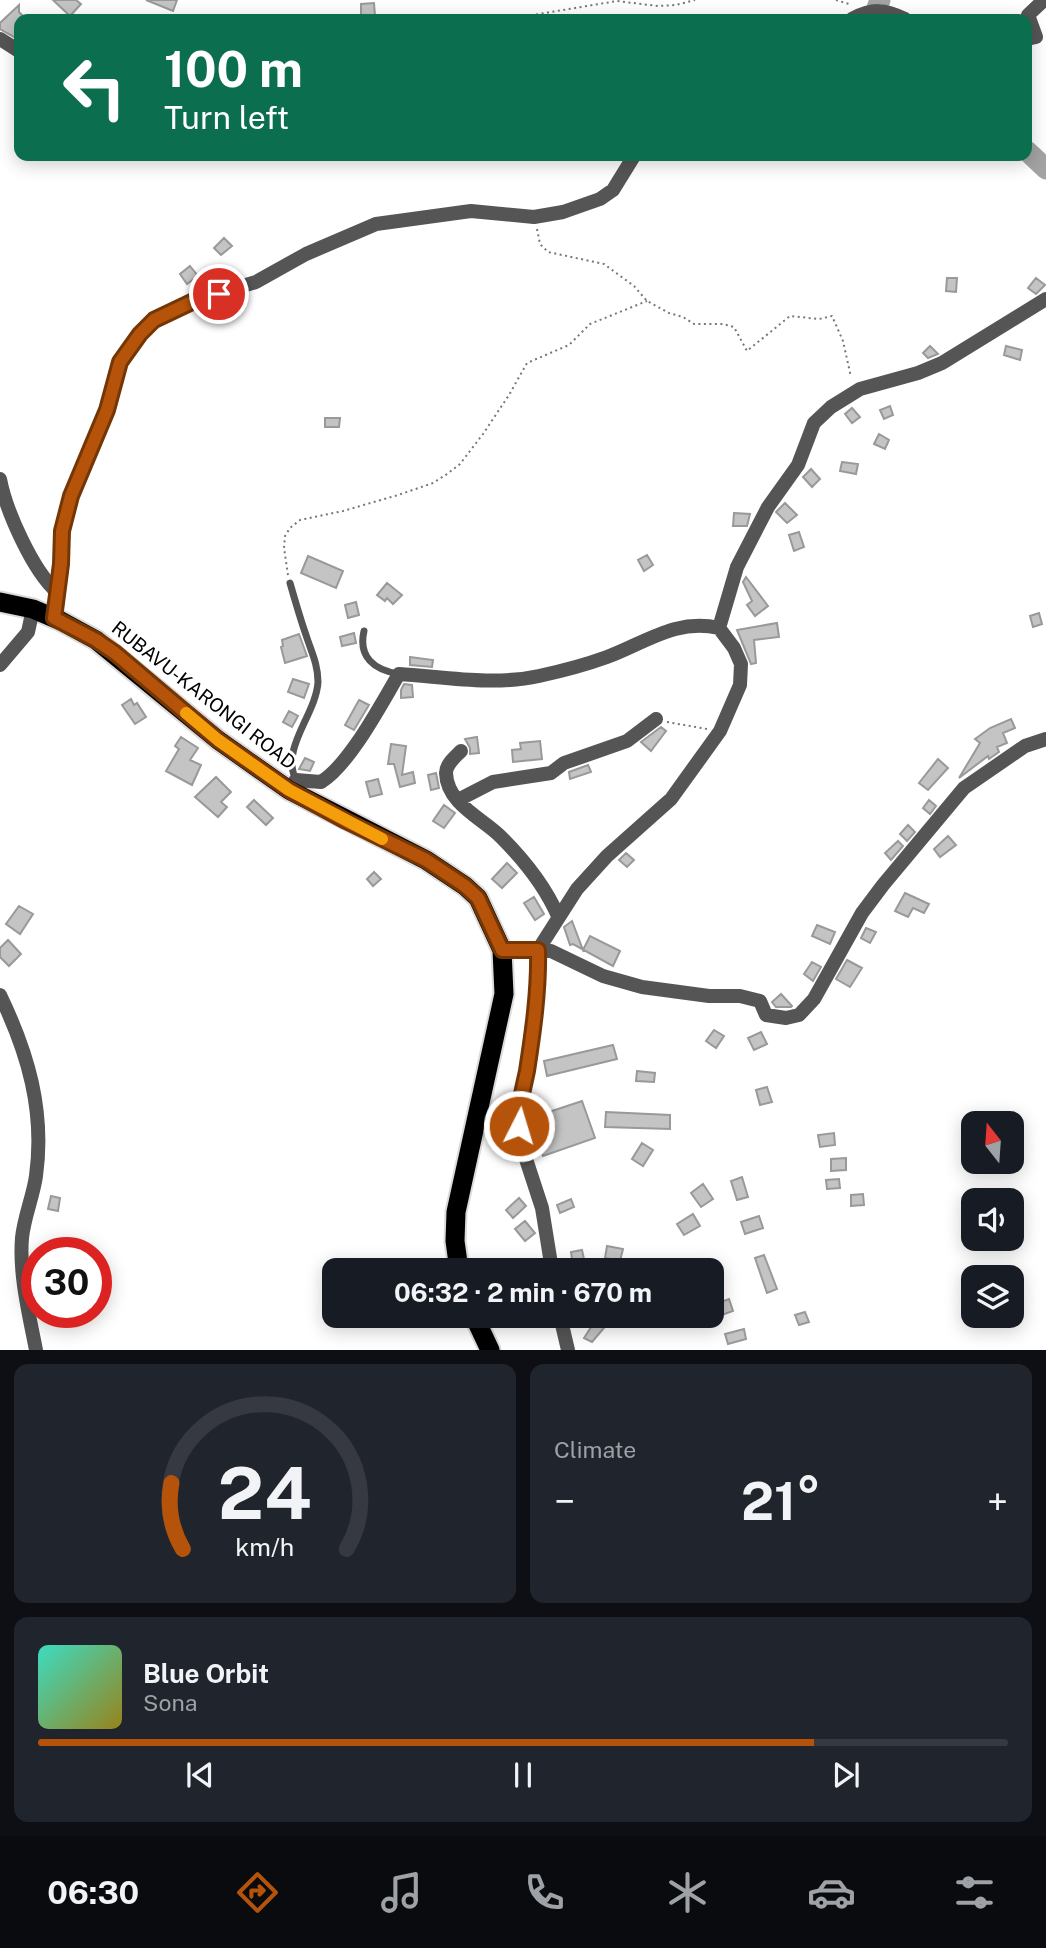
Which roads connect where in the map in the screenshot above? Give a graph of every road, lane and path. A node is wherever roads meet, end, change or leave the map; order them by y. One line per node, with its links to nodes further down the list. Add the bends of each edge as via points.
1 (695, 0): 3 (path, via 657,6 617,1)
2 (1044, 0): 6 (street)
3 (539, 14)
4 (861, 14): 5 (street, via 878,10)
5 (894, 14)
6 (1029, 14)
7 (631, 161): 8 (street, via 613,190 600,199)
8 (534, 217): 10 (path, via 540,244 548,252 604,264); 14 (street, via 471,211 376,225 306,254 256,282 196,300 154,320 120,362 107,410 75,483 62,531)
9 (1046, 299): 11 (street, via 942,363)
10 (647, 301): 11 (path, via 694,324 734,327 747,351 790,316 832,316 843,341 848,374); 13 (path, via 590,324 569,345 527,363 460,464 433,483 300,520 285,536)
11 (860, 389): 18 (street, via 814,423 798,465 768,507 737,567)
12 (0, 479): 14 (street, via 7,507 25,544)
13 (290, 583): 26 (lane, via 316,659 318,680 291,757)
14 (57, 592): 17 (street)
15 (0, 602): 16 (highway, RUBAVU-KARONGI ROAD)
16 (33, 609): 17 (highway, RUBAVU-KARONGI ROAD); 20 (street, via 28,632)
17 (54, 618): 26 (highway, RUBAVU-KARONGI ROAD, via 115,653 218,740)
18 (719, 628): 21 (street, via 679,628 608,656 535,677 497,681); 23 (street, via 741,664 740,685)
19 (364, 631): 21 (lane, via 362,646 368,661)
20 (0, 666)
21 (399, 674): 26 (street, via 329,778)
22 (656, 719): 23 (path); 27 (street, via 627,741 564,763 551,773 493,782)
23 (720, 731): 28 (street, via 671,799 576,888)
24 (1046, 739): 30 (street, via 1026,746 964,788 862,913 814,999 799,1015 766,1015 760,1001 740,996 709,996 617,981 558,954)
25 (461, 751): 27 (street, via 447,765 446,773)
26 (293, 785): 29 (highway, RUBAVU-KARONGI ROAD, via 346,821 426,860 465,886 478,898)
27 (458, 800): 28 (street, via 525,863)
28 (558, 916): 30 (street)
29 (502, 950): 30 (street); 32 (highway, RUBAVU-KARONGI ROAD, via 504,1003 461,1180)
30 (538, 950): 33 (street, via 519,1126 542,1208)
31 (0, 995): 36 (street, via 19,1038 36,1097 36,1179 26,1215 22,1260)
32 (457, 1258)
33 (550, 1258)
34 (480, 1328): 37 (highway)
35 (563, 1328): 38 (street)
36 (36, 1349)
37 (490, 1349)
38 (568, 1349)

